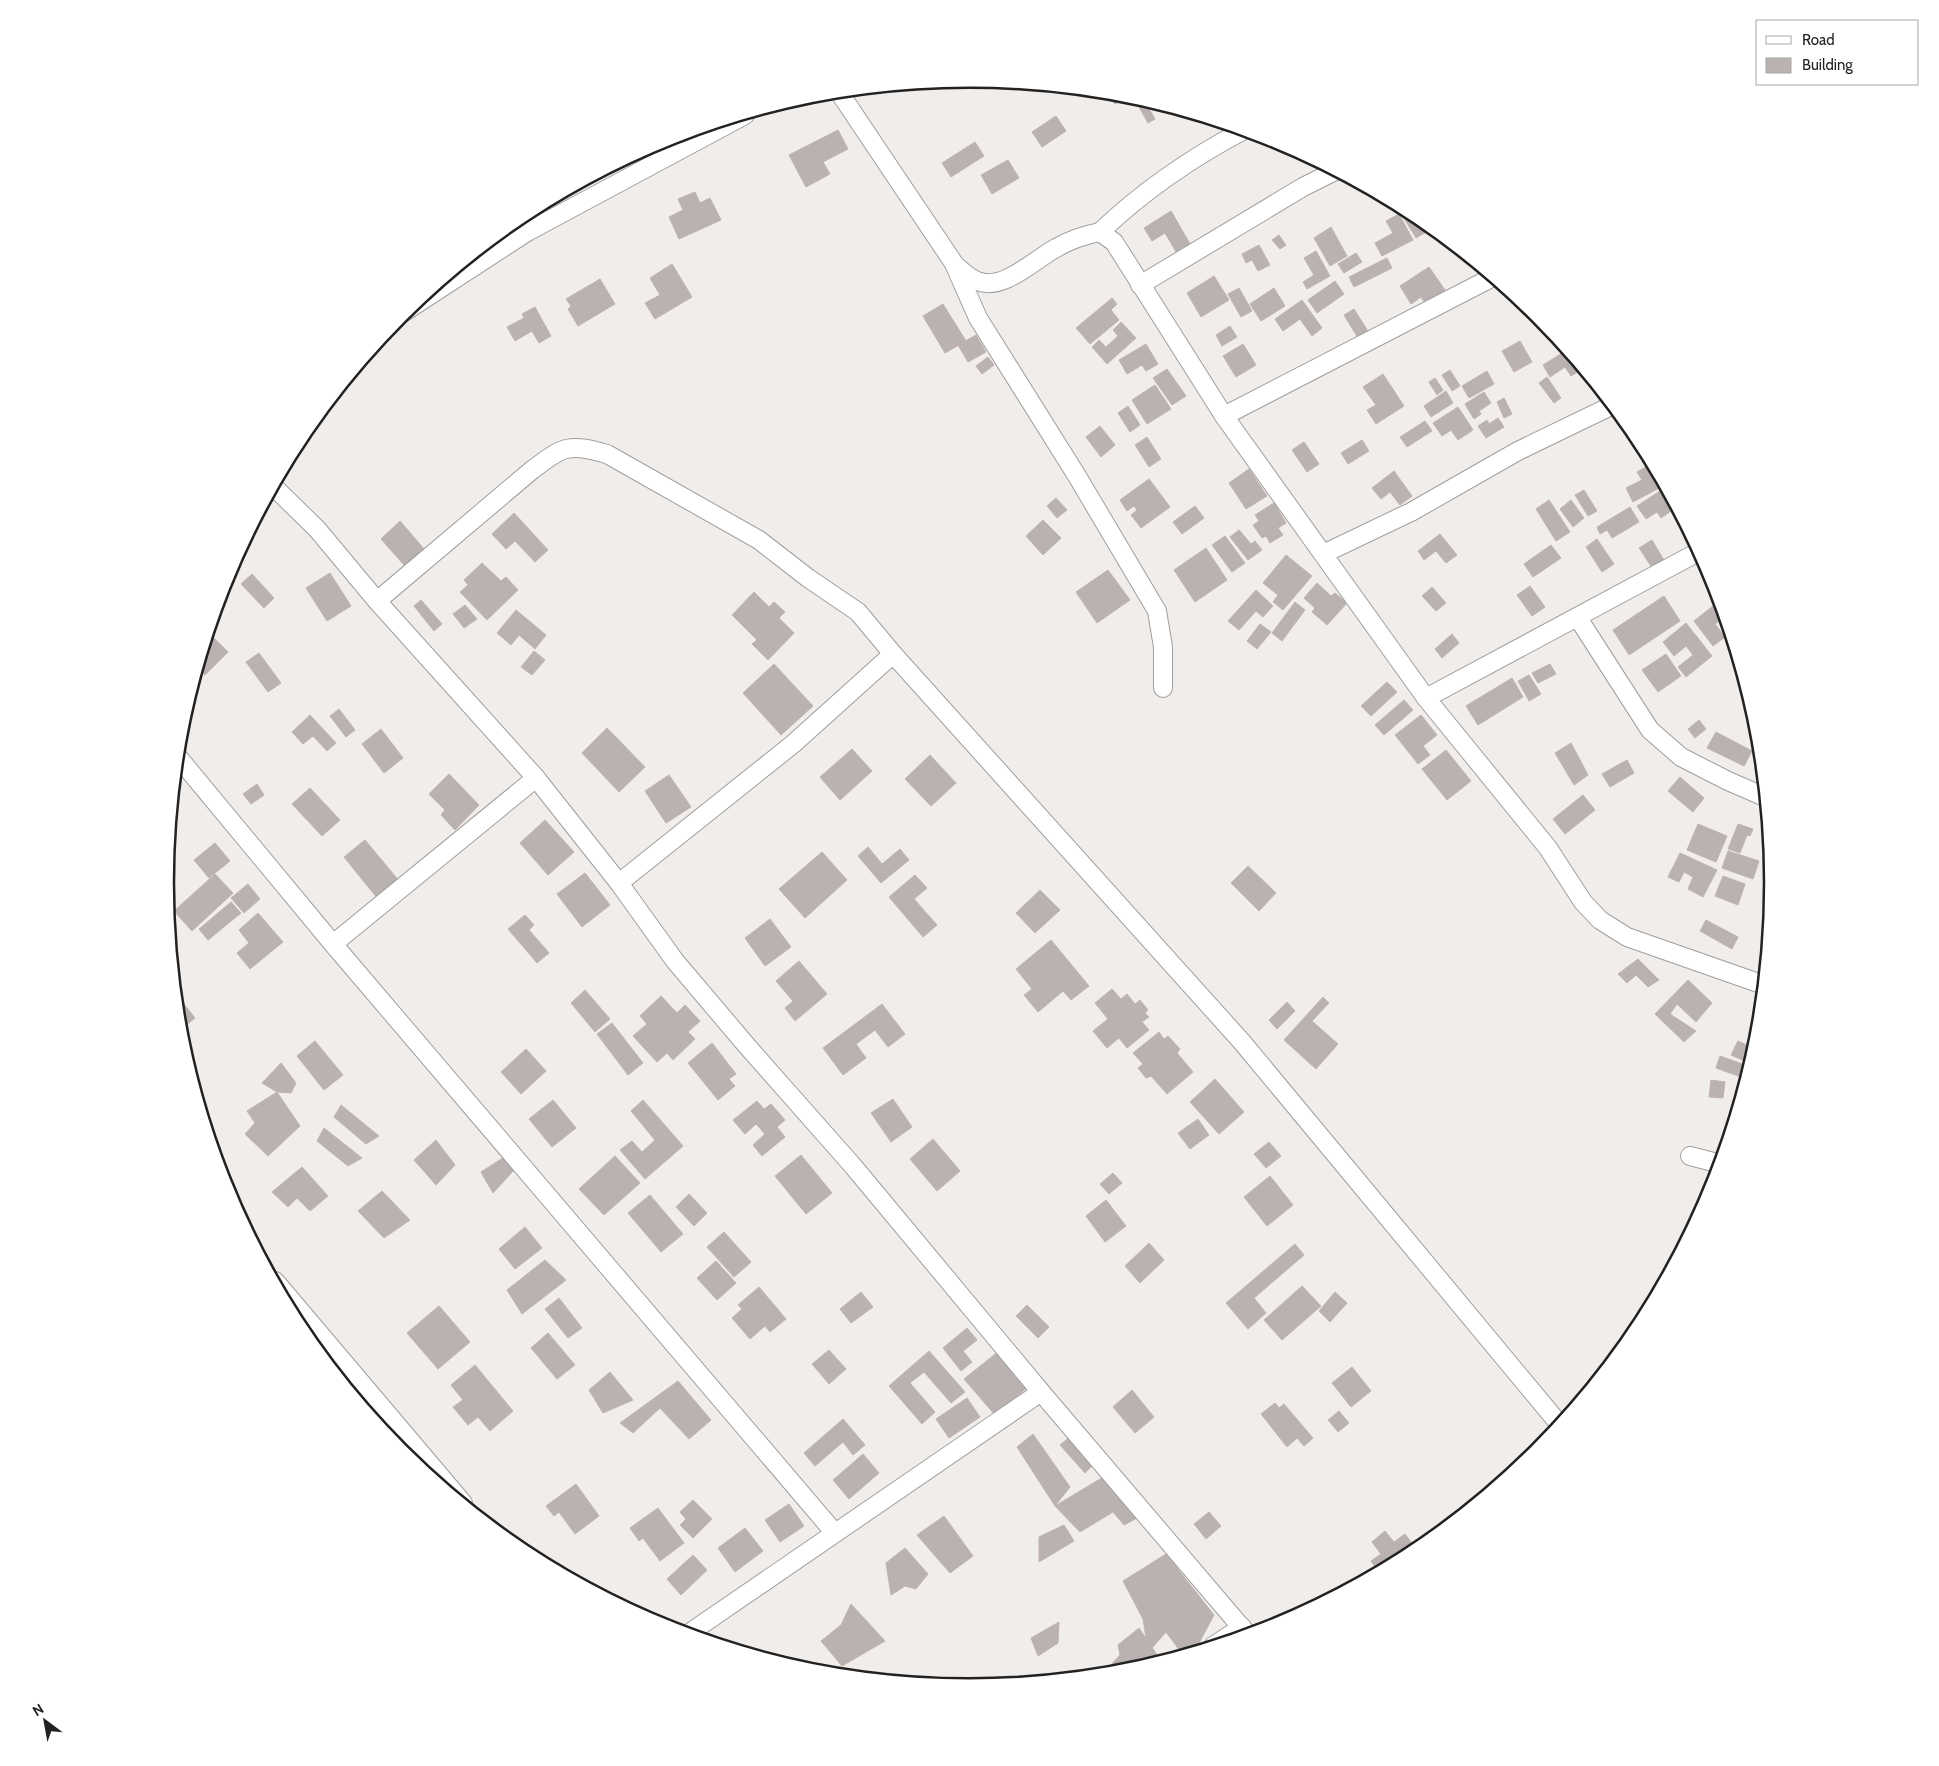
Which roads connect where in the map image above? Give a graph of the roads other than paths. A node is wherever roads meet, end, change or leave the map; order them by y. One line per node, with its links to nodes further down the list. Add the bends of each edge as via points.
1 (843, 98): 6 (street)
2 (723, 127): 9 (street, via 527,232)
3 (1237, 134): 5 (street, via 1167,176)
4 (1329, 174): 8 (street)
5 (1100, 232): 6 (street, via 1080,236 995,283 977,281); 8 (street, via 1114,242)
6 (955, 265): 18 (street, via 978,318 1157,611 1163,646)
7 (1488, 280): 11 (street)
8 (1140, 285): 11 (street)
9 (444, 286)
10 (1607, 408): 13 (street, via 1518,451 1412,512)
11 (1224, 416): 13 (street)
12 (278, 491): 15 (street, via 317,529)
13 (1323, 554): 19 (street)
14 (1694, 555): 16 (street)
15 (377, 601): 17 (street, via 532,470 558,451 580,447 607,454 760,540 858,612); 21 (street)
16 (1578, 618): 19 (street); 22 (street, via 1650,730 1681,757)
17 (893, 654): 23 (street, via 793,744); 31 (street, via 1242,1042)
18 (1164, 688)
19 (1426, 698): 25 (street, via 1548,848 1583,902 1600,920 1627,937)
20 (183, 764): 24 (street)
21 (536, 778): 23 (street); 24 (street)
22 (1760, 795)
23 (620, 884): 29 (street, via 675,961 853,1166)
24 (333, 944): 33 (street)
25 (1758, 982)
26 (1690, 1156): 27 (street)
27 (1714, 1162)
28 (305, 1321): 30 (street)
29 (1041, 1392): 33 (street); 35 (street)
30 (363, 1396): 32 (street)
31 (1556, 1420)
32 (427, 1464)
33 (834, 1532): 34 (street)
34 (695, 1629)
35 (1243, 1629)

